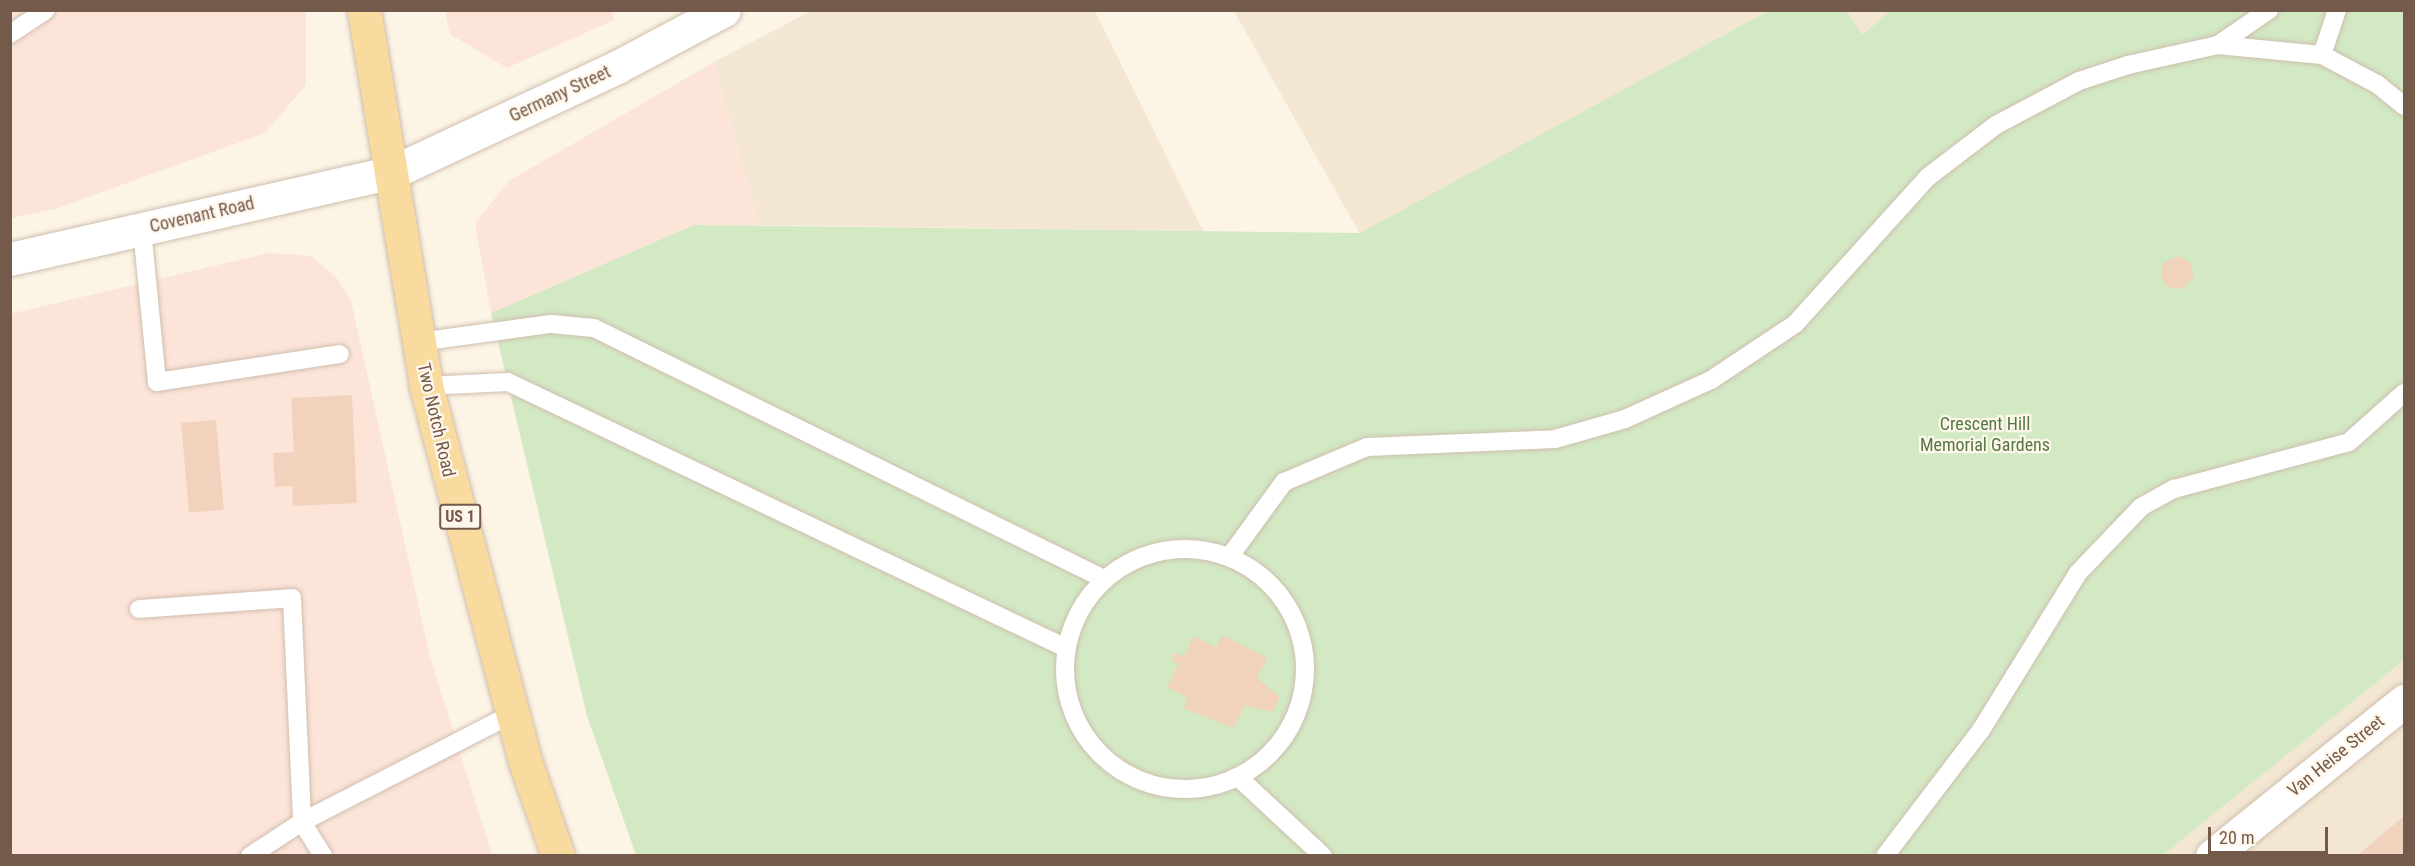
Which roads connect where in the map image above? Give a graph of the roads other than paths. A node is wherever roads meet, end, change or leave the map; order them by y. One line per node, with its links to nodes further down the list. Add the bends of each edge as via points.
1 (46, 10): 6 (lane)
2 (364, 10): 10 (main road, Two Notch Road / US 1)
3 (724, 10): 10 (street, Germany Street, via 617,67)
4 (2269, 10): 7 (lane)
5 (2337, 10): 8 (lane)
6 (10, 34)
7 (2218, 45): 8 (lane); 17 (lane, via 2128,65 2079,81 1996,125 1928,177 1795,324 1711,380 1625,419 1555,439 1367,447 1284,482)
8 (2322, 55): 9 (lane, via 2378,84)
9 (2404, 106)
10 (393, 172): 11 (street, Covenant Road); 13 (main road, Two Notch Road / US 1)
11 (142, 229): 12 (street, Covenant Road); 14 (lane, via 157,382)
12 (10, 259)
13 (419, 342): 15 (main road, Two Notch Road / US 1); 18 (lane, via 551,324 594,328)
14 (340, 354)
15 (426, 386): 20 (lane, via 508,382); 22 (main road, Two Notch Road / US 1)
16 (2404, 393): 29 (lane, via 2349,442 2174,489 2141,507 2078,573 1981,730)
17 (1230, 556): 18 (lane, via 1197,548 1160,550 1116,569); 23 (lane, via 1275,587 1300,632 1306,660 1302,697 1285,736 1263,760)
18 (1104, 579): 20 (lane, via 1082,605)
19 (139, 609): 24 (lane, via 292,598)
20 (1066, 648): 23 (lane, via 1065,681 1073,715 1086,738 1108,762 1152,785 1189,789)
21 (2404, 701): 30 (street, Van Heise Street)
22 (512, 714): 24 (lane); 27 (main road, Two Notch Road / US 1)
23 (1238, 777): 28 (lane)
24 (302, 822): 25 (lane); 26 (lane)
25 (250, 855)
26 (323, 855)
27 (558, 855)
28 (1323, 855)
29 (1885, 855)
30 (2212, 855)

